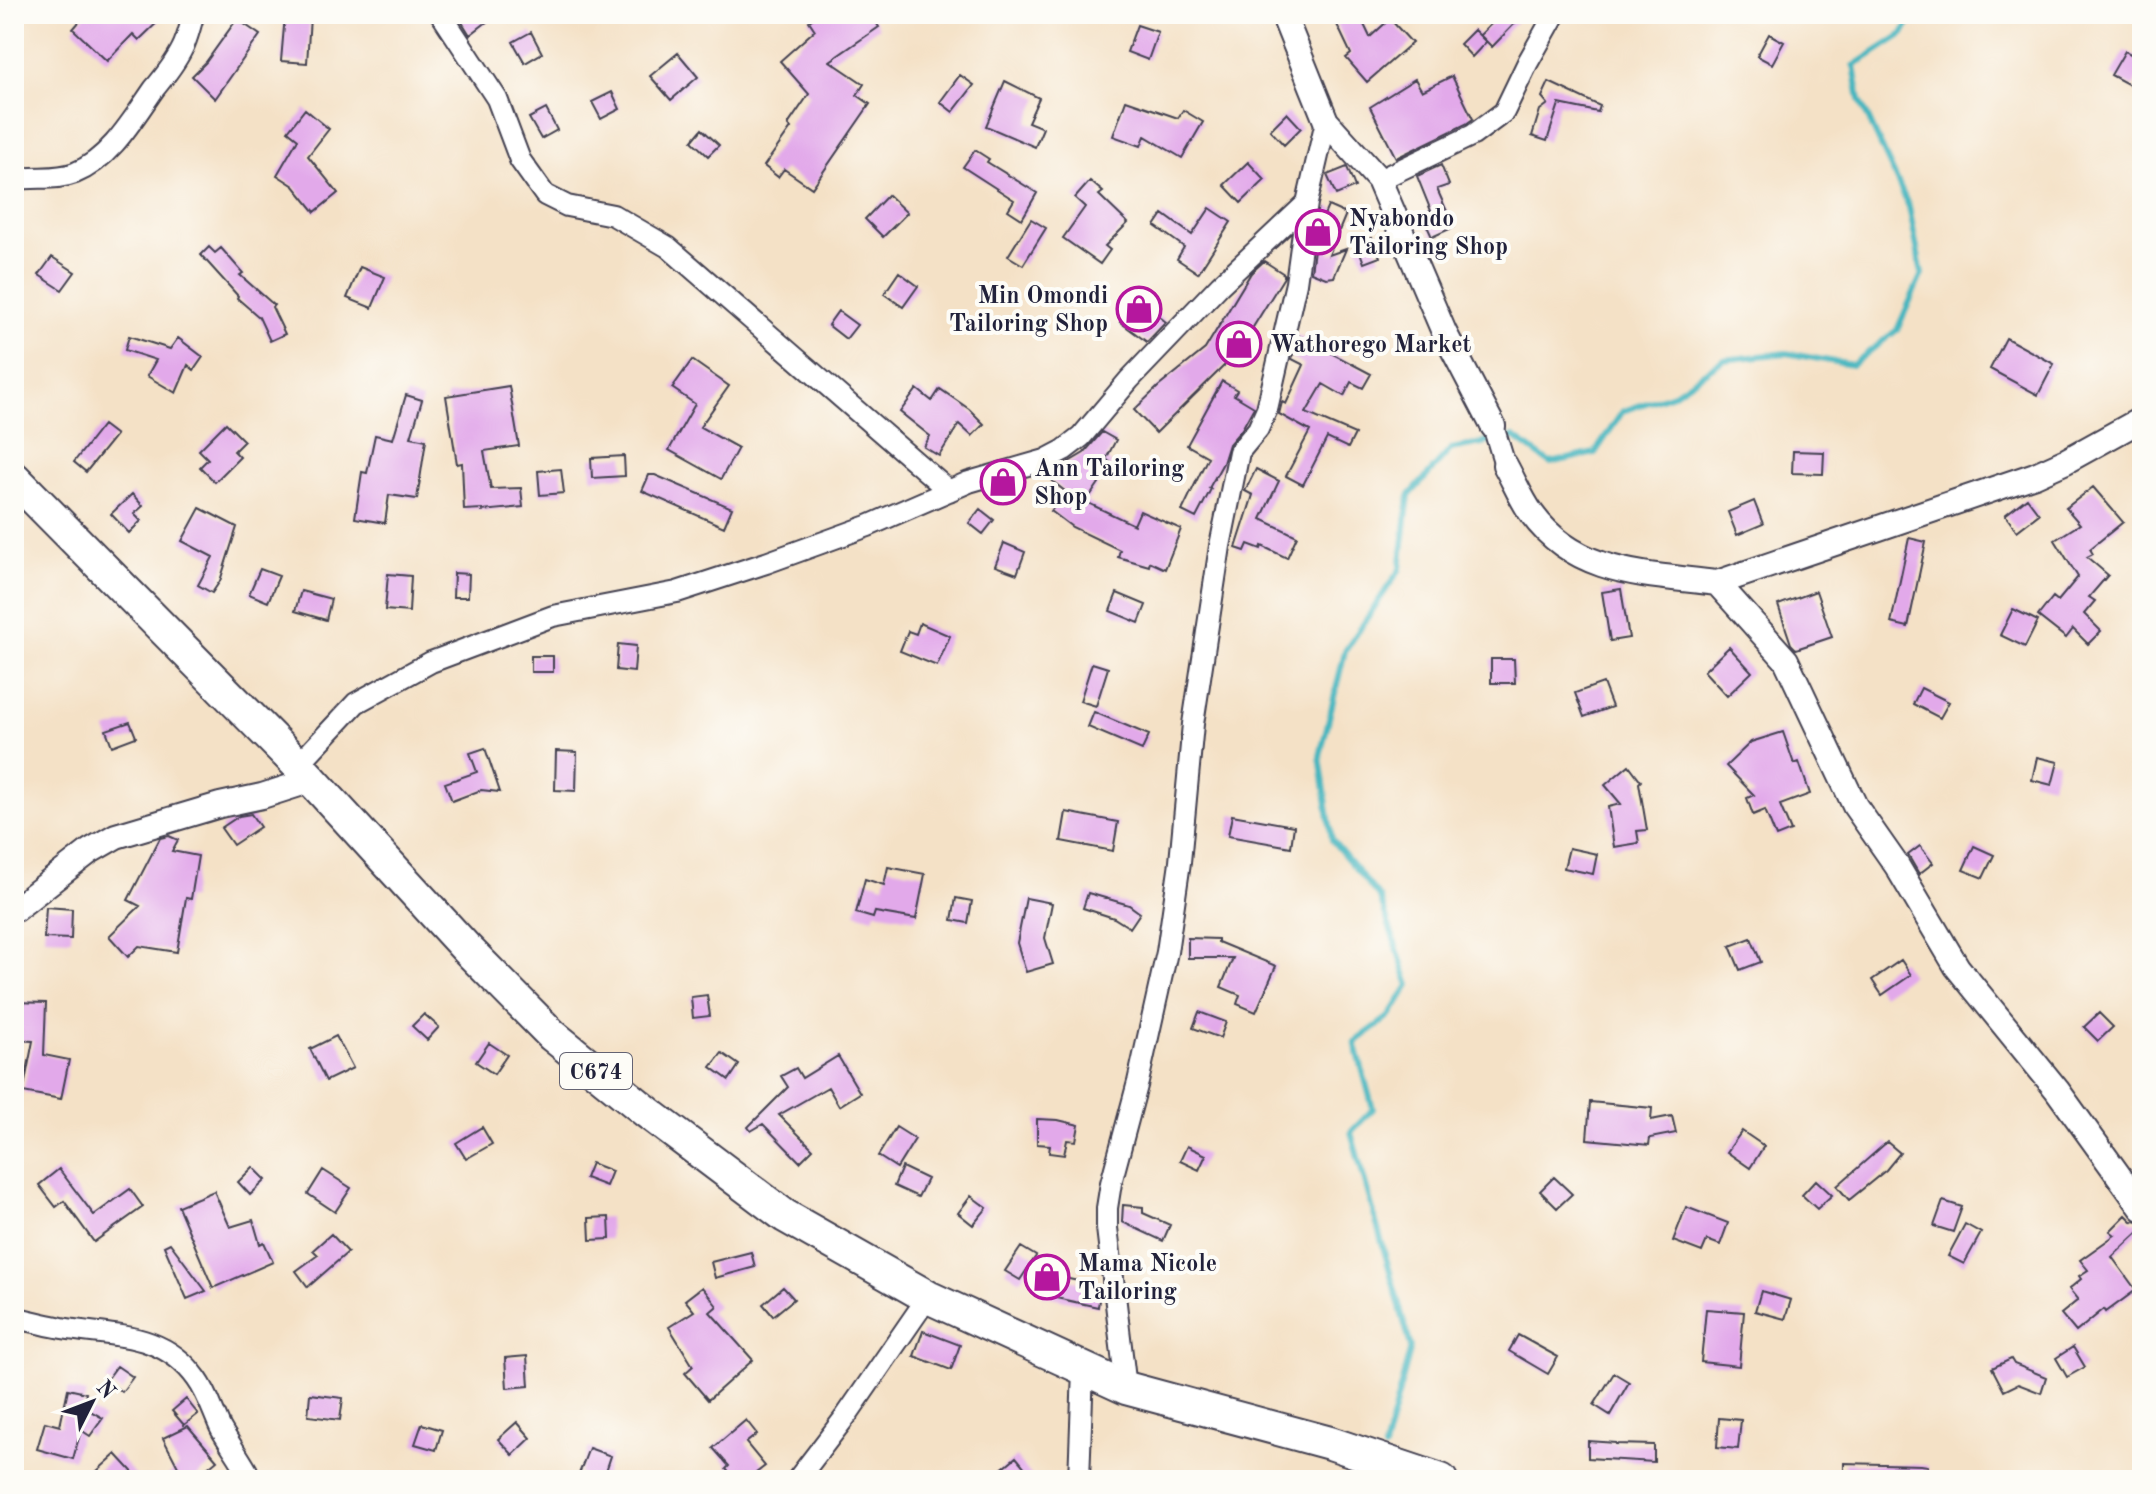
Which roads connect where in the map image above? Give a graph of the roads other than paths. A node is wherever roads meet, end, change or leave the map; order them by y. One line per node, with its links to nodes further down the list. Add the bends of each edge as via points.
1 (194, 14): 6 (street, via 172,66 100,157 71,175)
2 (441, 14): 13 (street, via 497,99 520,160 545,195 567,206 613,215 668,247)
3 (1283, 14): 5 (street)
4 (1555, 14): 7 (street, via 1504,112 1473,135)
5 (1326, 121): 7 (street); 8 (street)
6 (14, 180)
7 (1379, 180): 10 (street, via 1444,332)
8 (1307, 203): 13 (street, via 1129,380 1081,437 1045,460); 20 (street, via 1296,283 1267,409 1239,452 1220,546 1167,952 1111,1183)
9 (2139, 424): 14 (street, via 2035,475)
10 (1493, 426): 11 (street)
11 (1505, 465): 14 (street, via 1532,514 1581,558 1615,570)
12 (14, 478): 15 (main road, C674)
13 (949, 491): 15 (street, via 766,563 677,592 553,616 431,662 356,703)
14 (1717, 583): 17 (street, via 1786,660 1855,806 1957,967 2057,1090)
15 (305, 772): 16 (street, via 262,796 116,836); 18 (main road, C674, via 552,1035 785,1216)
16 (14, 910)
17 (2142, 1208)
18 (928, 1297): 20 (main road, C674); 23 (street)
19 (14, 1317): 21 (street, via 144,1340 175,1355 206,1392)
20 (1110, 1373): 22 (main road, C674); 24 (street)
21 (247, 1471)
22 (1431, 1477)
23 (797, 1480)
24 (1079, 1480)

